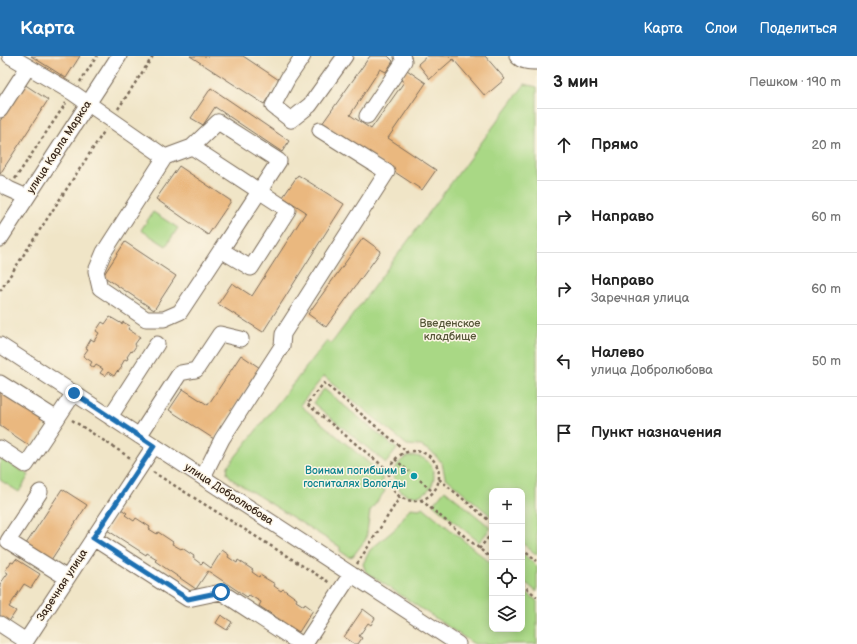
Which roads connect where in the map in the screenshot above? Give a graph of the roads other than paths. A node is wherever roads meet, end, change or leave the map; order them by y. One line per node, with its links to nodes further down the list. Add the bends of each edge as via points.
1 (119, 56): 8 (street, улица Карла Маркса)
2 (303, 56): 3 (street, via 273,106 291,120 310,105)
3 (345, 56)
4 (402, 56): 10 (street, via 404,62)
5 (518, 56): 7 (street, via 529,62)
6 (18, 59): 8 (street); 9 (street)
7 (537, 62)
8 (87, 104): 13 (street); 16 (street, улица Карла Маркса)
9 (0, 110)
10 (367, 116)
11 (320, 130): 29 (street, via 387,172 283,334 282,346 222,439)
12 (192, 147): 13 (street); 15 (street); 15 (street, via 218,122 279,161)
13 (165, 157): 18 (street, via 104,252 96,271 100,288 146,319 164,319 180,312)
14 (4, 186): 16 (street)
15 (259, 191): 18 (street); 18 (street, via 288,210 268,242 251,268)
16 (27, 197): 17 (street, улица Карла Маркса)
17 (0, 239)
18 (221, 250)
19 (241, 339): 26 (street, via 220,334 196,370 180,372)
20 (157, 344): 25 (street)
21 (0, 345): 23 (street, улица Добролюбова)
22 (0, 383): 24 (street)
23 (74, 393): 24 (street); 25 (street, улица Добролюбова)
24 (59, 416): 28 (street, via 26,465)
25 (110, 416): 26 (street, улица Добролюбова)
26 (139, 436): 27 (street, улица Добролюбова)
27 (154, 446): 29 (street, улица Добролюбова); 31 (street, Заречная улица)
28 (0, 448)
29 (203, 477): 32 (street, улица Добролюбова)
30 (40, 492): 33 (street, via 8,541)
31 (93, 538): 33 (street, Заречная улица); 36 (street, via 188,599 221,592)
32 (351, 574): 37 (street); 38 (street, улица Добролюбова)
33 (67, 578): 35 (street, Заречная улица)
34 (0, 624): 35 (street)
35 (25, 642)
36 (301, 644)
37 (305, 644)
38 (458, 644)

